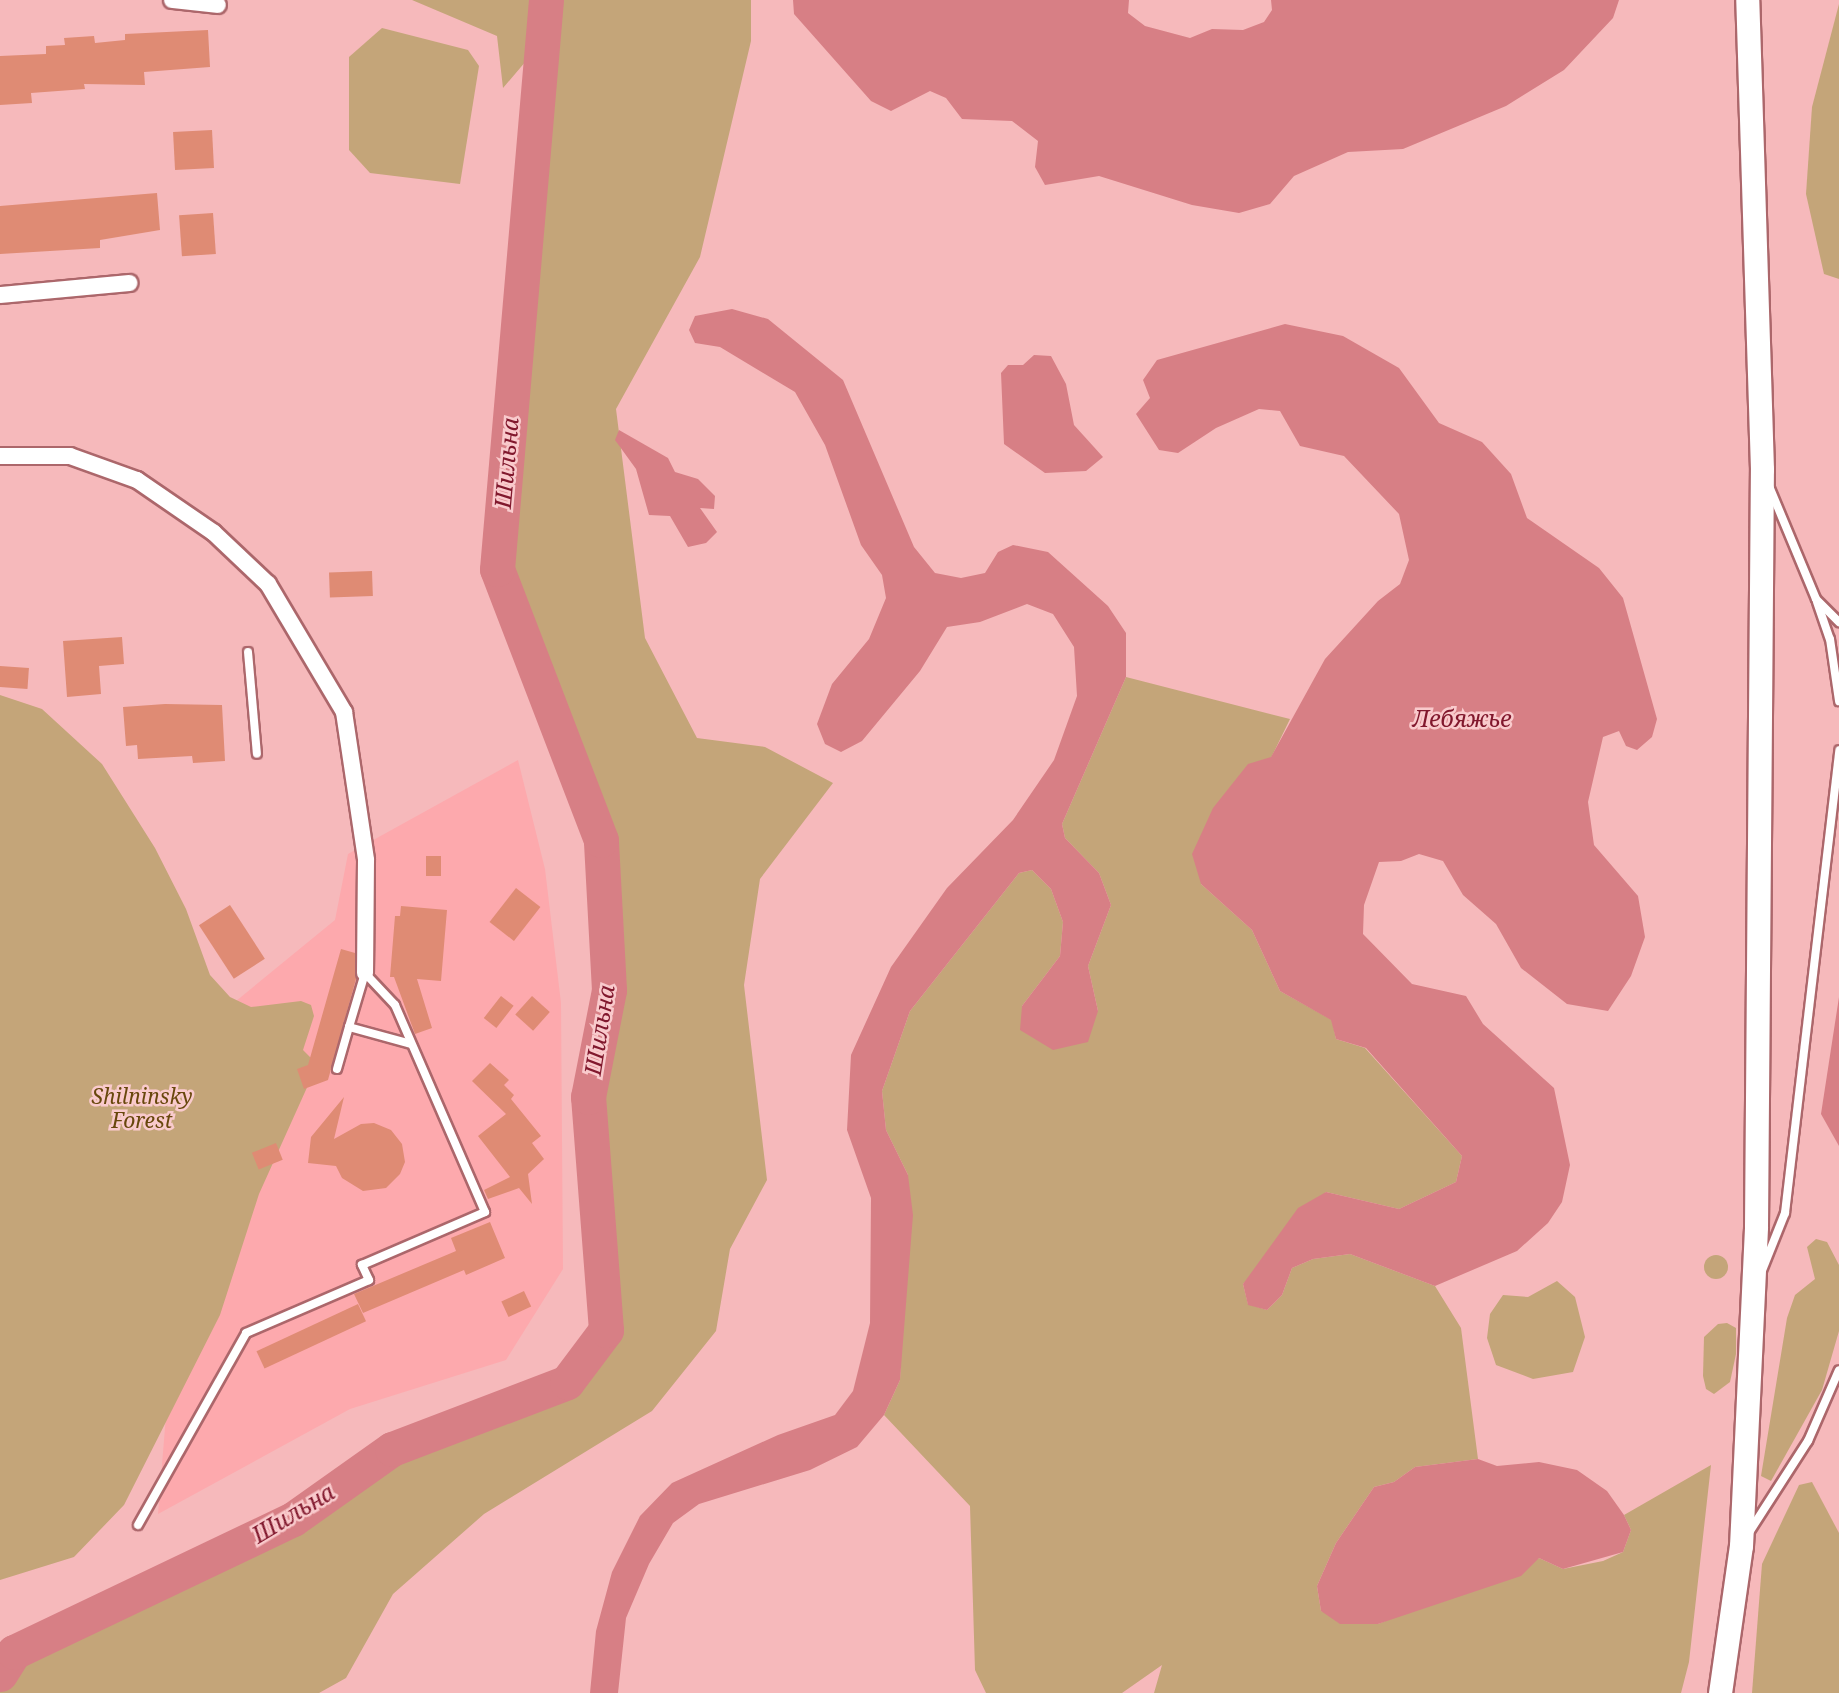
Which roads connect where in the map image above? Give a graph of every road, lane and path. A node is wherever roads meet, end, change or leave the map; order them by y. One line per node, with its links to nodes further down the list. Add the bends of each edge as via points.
1 (172, 0): 3 (street)
2 (1747, 0): 7 (street)
3 (218, 5)
4 (129, 283): 5 (street)
5 (0, 295)
6 (0, 456): 14 (street, via 70,456 137,480 214,533 268,584 344,712 366,860)
7 (1762, 469): 8 (lane); 18 (street)
8 (1816, 599): 9 (lane); 11 (lane, via 1830,639)
9 (1839, 622)
10 (248, 652): 13 (lane)
11 (1839, 701)
12 (1839, 750): 18 (lane, via 1784,1213)
13 (257, 754)
14 (365, 973): 15 (lane); 16 (lane, via 395,1005)
15 (349, 1027): 16 (lane); 17 (lane)
16 (411, 1044): 20 (lane, via 485,1212 362,1265 369,1280 246,1332)
17 (337, 1069)
18 (1755, 1287): 21 (street)
19 (1839, 1370): 21 (lane, via 1808,1441)
20 (138, 1525)
21 (1741, 1546): 22 (street)
22 (1720, 1693)

